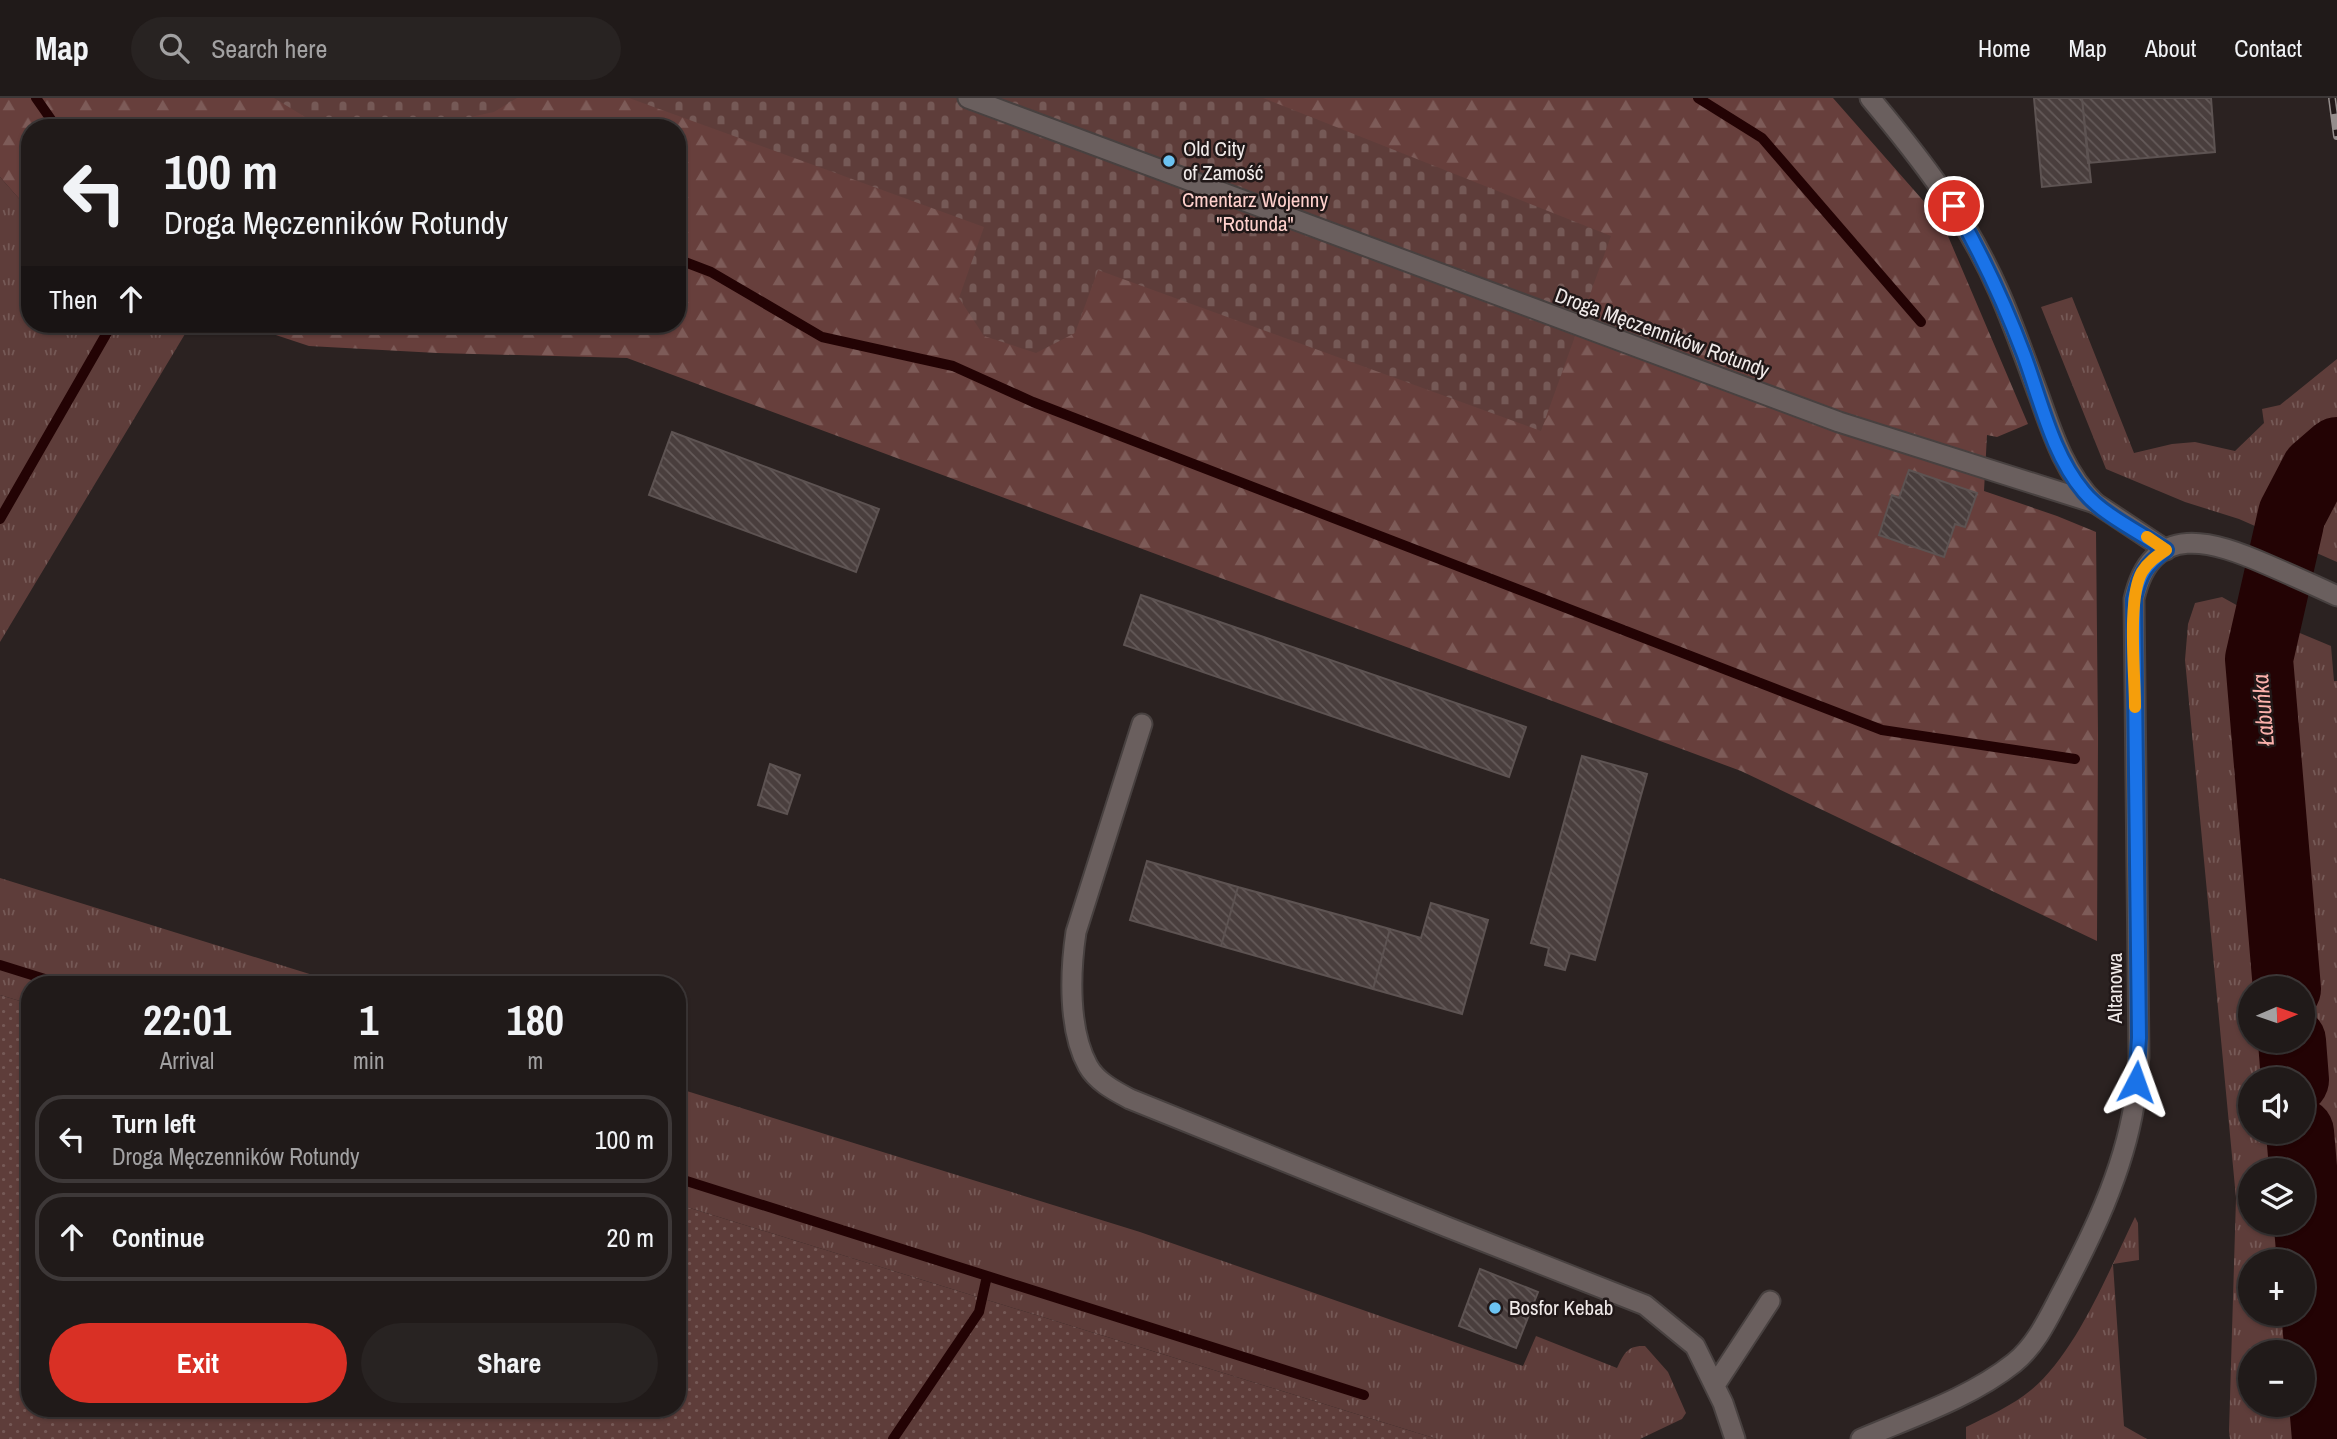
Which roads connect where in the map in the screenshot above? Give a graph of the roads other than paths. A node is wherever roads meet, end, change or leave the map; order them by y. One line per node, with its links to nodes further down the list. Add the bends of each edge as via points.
1 (968, 98): 3 (street, Droga Męczenników Rotundy, via 1839,422)
2 (1870, 98): 3 (street, via 1932,173 1983,257 2066,467)
3 (2095, 503): 4 (street, Droga Męczenników Rotundy)
4 (2166, 550): 5 (street, via 2194,542 2220,546); 10 (street, Altanowa, via 2143,570 2134,599 2139,1057 2133,1106 2114,1180 2049,1319 2023,1354 1991,1379)
5 (2337, 596)
6 (1142, 724): 8 (street, via 1076,932 1073,997 1079,1042 1089,1068 1109,1087 1143,1104 1645,1305 1695,1346)
7 (1770, 1301): 8 (street)
8 (1715, 1385): 9 (street)
9 (1735, 1439)
10 (1861, 1439)

